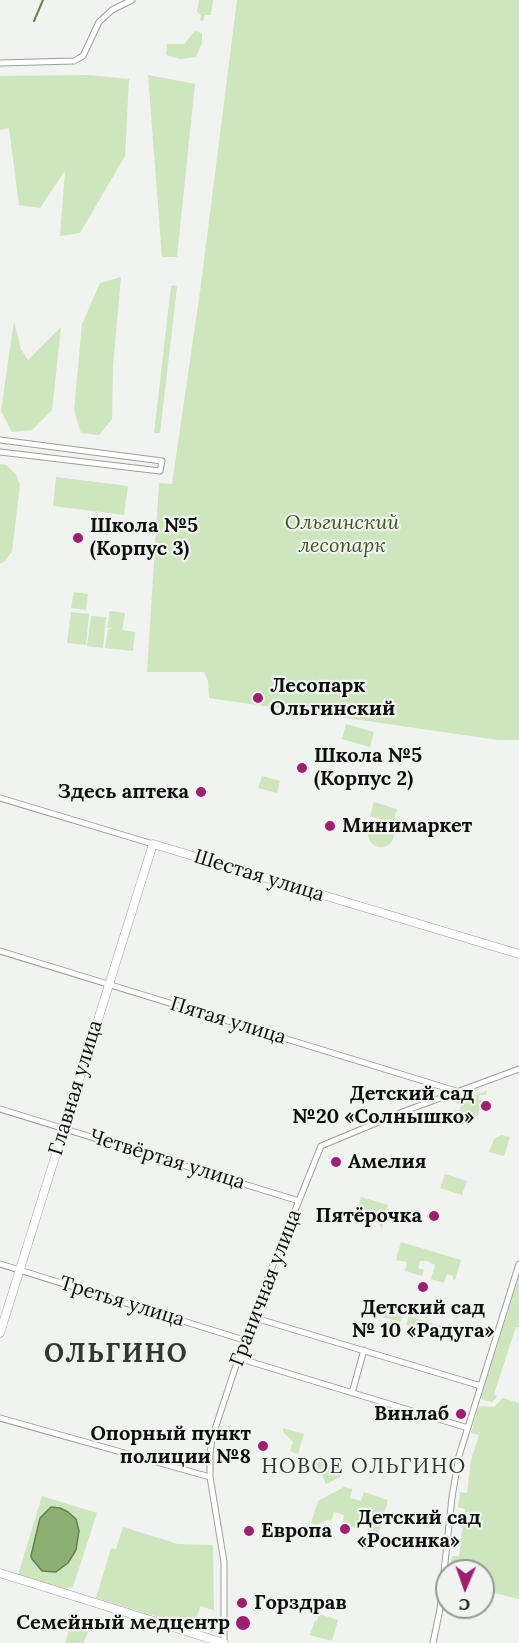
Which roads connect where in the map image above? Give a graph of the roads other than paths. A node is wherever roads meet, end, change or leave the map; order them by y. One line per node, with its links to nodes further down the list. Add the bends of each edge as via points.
1 (132, 0): 2 (street, via 99,22 83,56 74,61)
2 (0, 63)
3 (0, 440): 4 (street, via 162,461 160,471)
4 (0, 452)
5 (0, 798): 6 (street, Шестая улица)
6 (153, 844): 8 (street, Шестая улица); 9 (street, Главная улица)
7 (0, 951): 9 (street, Пятая улица)
8 (519, 954)
9 (109, 984): 11 (street, Пятая улица); 13 (street, Главная улица)
10 (519, 1069): 11 (street, Граничная улица)
11 (456, 1091): 14 (street, Граничная улица, via 325,1143)
12 (0, 1109): 13 (street, Четвёртая улица)
13 (64, 1129): 14 (street, Четвёртая улица); 17 (street, Главная улица)
14 (299, 1201): 18 (street, Граничная улица)
15 (0, 1264): 17 (street, Третья улица)
16 (519, 1264): 23 (street)
17 (19, 1270): 19 (street, Главная улица); 20 (street, Третья улица)
18 (252, 1317): 20 (street, Граничная улица); 21 (street)
19 (0, 1333)
20 (244, 1340): 22 (street, Граничная улица)
21 (364, 1350): 23 (street); 24 (street)
22 (238, 1358): 24 (street); 27 (street, Граничная улица, via 212,1438)
23 (481, 1386): 26 (street)
24 (352, 1393): 26 (street)
25 (0, 1418): 27 (street)
26 (468, 1428): 30 (street, via 452,1497)
27 (210, 1477): 29 (street, Граничная улица, via 224,1562)
28 (0, 1573): 29 (street)
29 (224, 1643)
30 (433, 1643)

